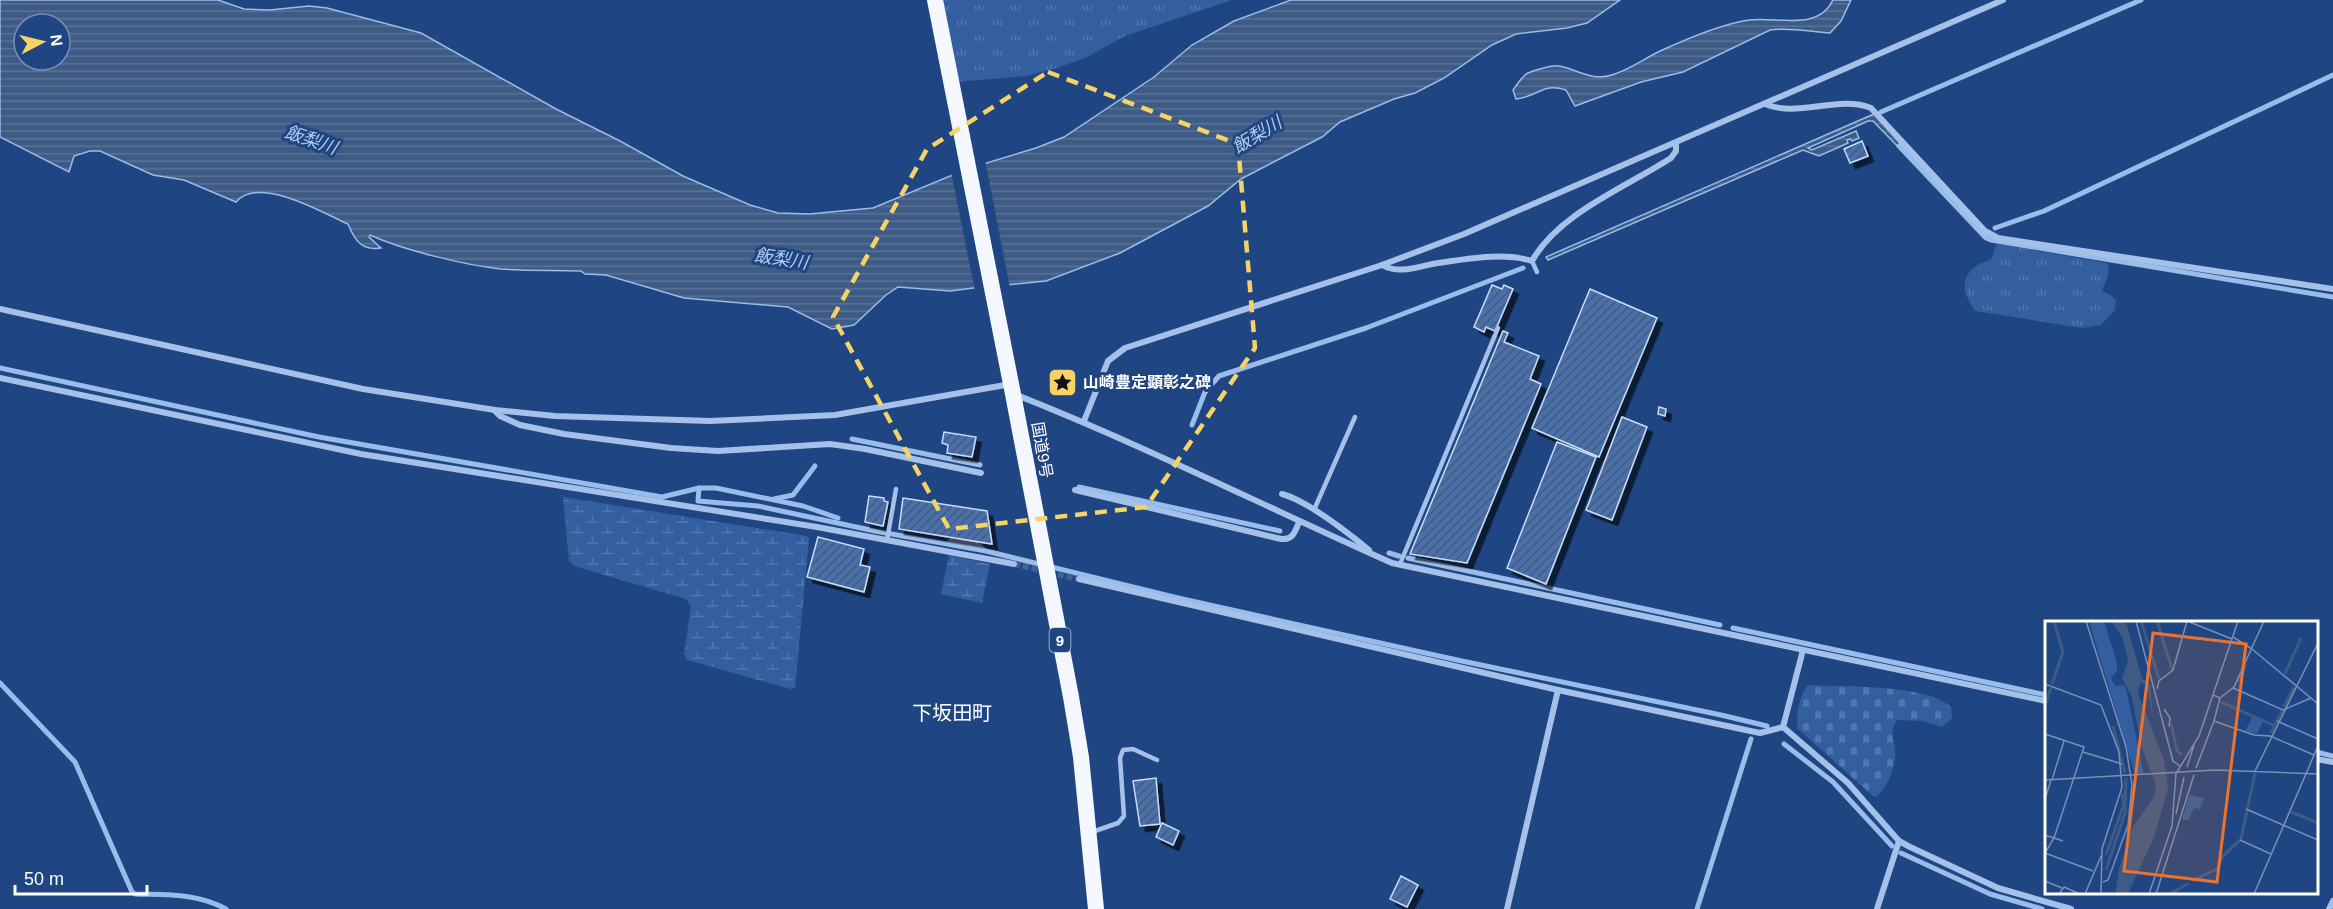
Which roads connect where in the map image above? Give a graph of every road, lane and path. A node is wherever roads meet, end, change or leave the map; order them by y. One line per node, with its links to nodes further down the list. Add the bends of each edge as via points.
1 (934, 0): 12 (highway, 国道9号 / 9)
2 (2003, 0): 3 (street)
3 (1765, 104): 4 (street); 8 (street, via 1779,109 1845,105 1871,108 1985,231 1998,238)
4 (1676, 143): 5 (street, via 1671,158 1554,231); 6 (street)
5 (1532, 261): 6 (street, via 1500,257 1399,271); 7 (lane)
6 (1382, 265): 15 (street, via 1125,348 1108,361)
7 (1538, 272)
8 (2333, 289)
9 (0, 309): 13 (street, via 363,389)
10 (1498, 328): 25 (lane)
11 (0, 378): 22 (street, via 361,454)
12 (1011, 384): 13 (street, via 835,415 758,420 641,420); 15 (street); 34 (highway, 国道9号 / 9, via 1071,697)
13 (495, 410): 16 (street, via 520,425 671,448 718,451 830,444)
14 (1355, 417): 20 (lane)
15 (1084, 421): 21 (street)
16 (981, 473)
17 (896, 489): 22 (lane)
18 (1075, 490): 21 (street, via 1281,539 1293,535)
19 (1282, 494): 20 (street)
20 (1314, 511): 23 (street)
21 (1299, 522): 23 (street)
22 (888, 538): 24 (street)
23 (1376, 555): 25 (street)
24 (1014, 564)
25 (1400, 564): 27 (street)
26 (1079, 579): 28 (street)
27 (1803, 650): 29 (street); 30 (street)
28 (1558, 690): 30 (street, via 1760,733); 38 (street)
29 (2045, 701)
30 (1783, 727): 35 (street, via 1848,783)
31 (2318, 759): 33 (street)
32 (1156, 760): 34 (lane, via 1133,749 1123,750 1123,820)
33 (2333, 762)
34 (1089, 833): 37 (highway, 国道9号 / 9)
35 (1899, 841): 39 (street); 40 (street, via 1998,888)
36 (2333, 901): 41 (street)
37 (1096, 909)
38 (1507, 909)
39 (1877, 909)
40 (2071, 909)
41 (2329, 909)

